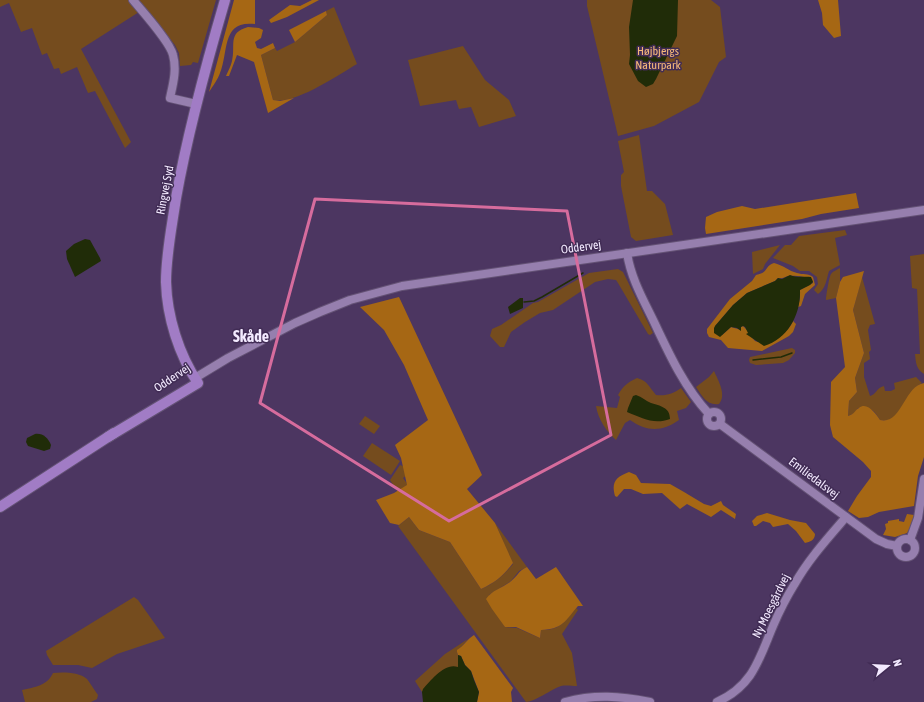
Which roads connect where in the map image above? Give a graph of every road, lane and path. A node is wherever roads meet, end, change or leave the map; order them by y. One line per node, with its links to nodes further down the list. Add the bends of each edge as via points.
1 (134, 0): 3 (street, via 173,54 175,74 170,98)
2 (225, 0): 3 (main road, Ringvej Syd)
3 (196, 104): 6 (main road, Ringvej Syd, via 171,229 166,283 172,323 182,352)
4 (924, 210): 5 (street, Oddervej)
5 (627, 253): 6 (street, Oddervej, via 402,286 350,300 295,323 228,358); 9 (street, Emiliedalsvej, via 637,288 691,393 709,414 709,424 720,424)
6 (197, 381): 8 (main road, Oddervej)
7 (924, 479): 10 (street, via 918,518)
8 (0, 507)
9 (846, 517): 11 (street, Emiliedalsvej, via 876,539); 14 (street, Ny Moesgårdvej, via 800,574 783,605 754,671 739,689)
10 (910, 540): 11 (street, via 902,540); 11 (street, via 915,548 911,556 902,556)
11 (897, 546)
12 (565, 702): 13 (street, via 593,696 613,696)
13 (650, 702)
14 (717, 702)

